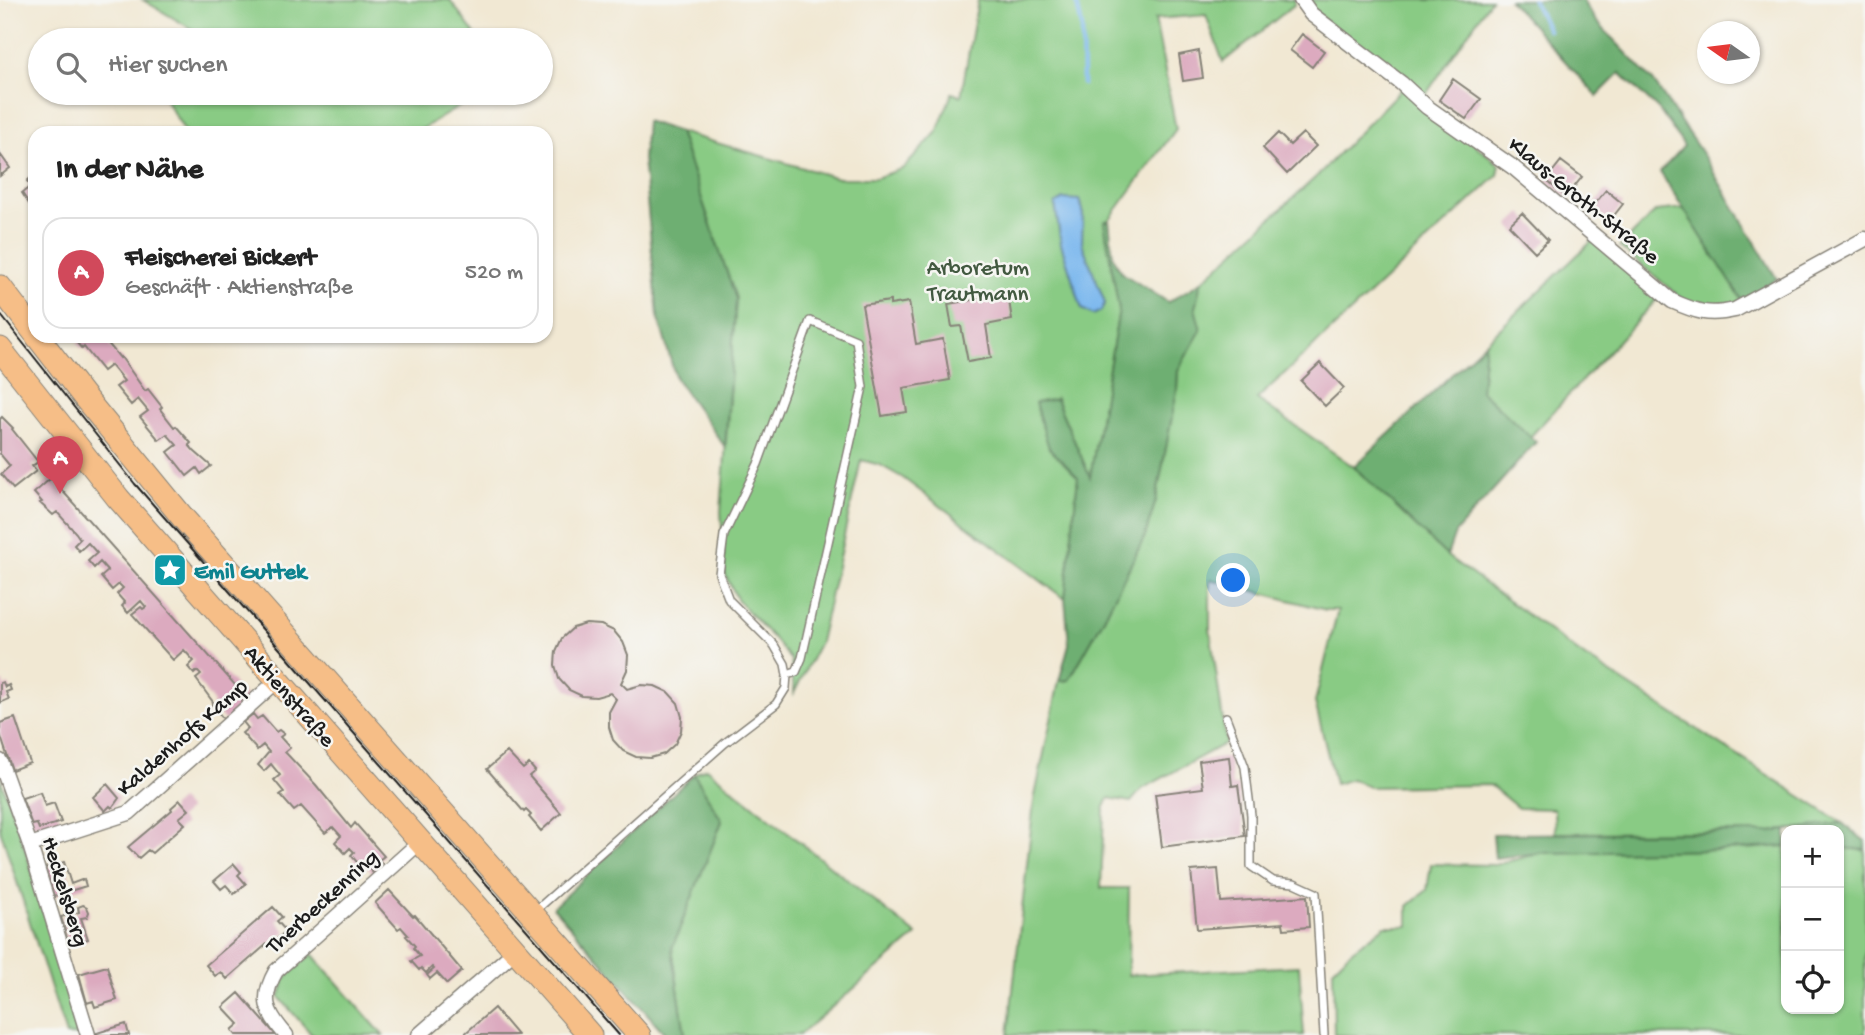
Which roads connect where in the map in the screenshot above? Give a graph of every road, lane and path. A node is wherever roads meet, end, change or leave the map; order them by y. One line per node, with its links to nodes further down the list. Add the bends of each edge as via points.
1 (1301, 0): 2 (street, Klaus-Groth-Straße, via 1311,14 1427,107 1514,168 1672,301 1699,313 1735,310)
2 (1865, 239)
3 (0, 287): 4 (main road, Aktienstraße)
4 (28, 324)
5 (42, 343): 13 (main road, Aktienstraße, via 184,519)
6 (0, 350): 8 (main road, Aktienstraße, via 118,498)
7 (787, 675): 7 (lane, via 774,645 729,600 719,574 724,535 758,464 810,321 856,340 863,387 802,658 796,672); 13 (lane, via 786,688 776,704 724,744)
8 (278, 680): 11 (main road, Aktienstraße); 12 (street, Kaldenhofs Kamp, via 129,813)
9 (1226, 717): 20 (lane, via 1245,767 1251,866 1273,881 1294,883 1316,893)
10 (0, 761): 12 (street, Heckelsberg)
11 (420, 842): 14 (main road, Aktienstraße); 16 (street, Therbeckenring, via 276,971 269,982 268,1010)
12 (30, 845): 15 (street, Heckelsberg)
13 (532, 914): 19 (main road, Aktienstraße)
14 (515, 951): 17 (street); 18 (main road, Aktienstraße)
15 (88, 1035)
16 (286, 1035)
17 (419, 1035)
18 (590, 1035)
19 (639, 1035)
20 (1324, 1035)

